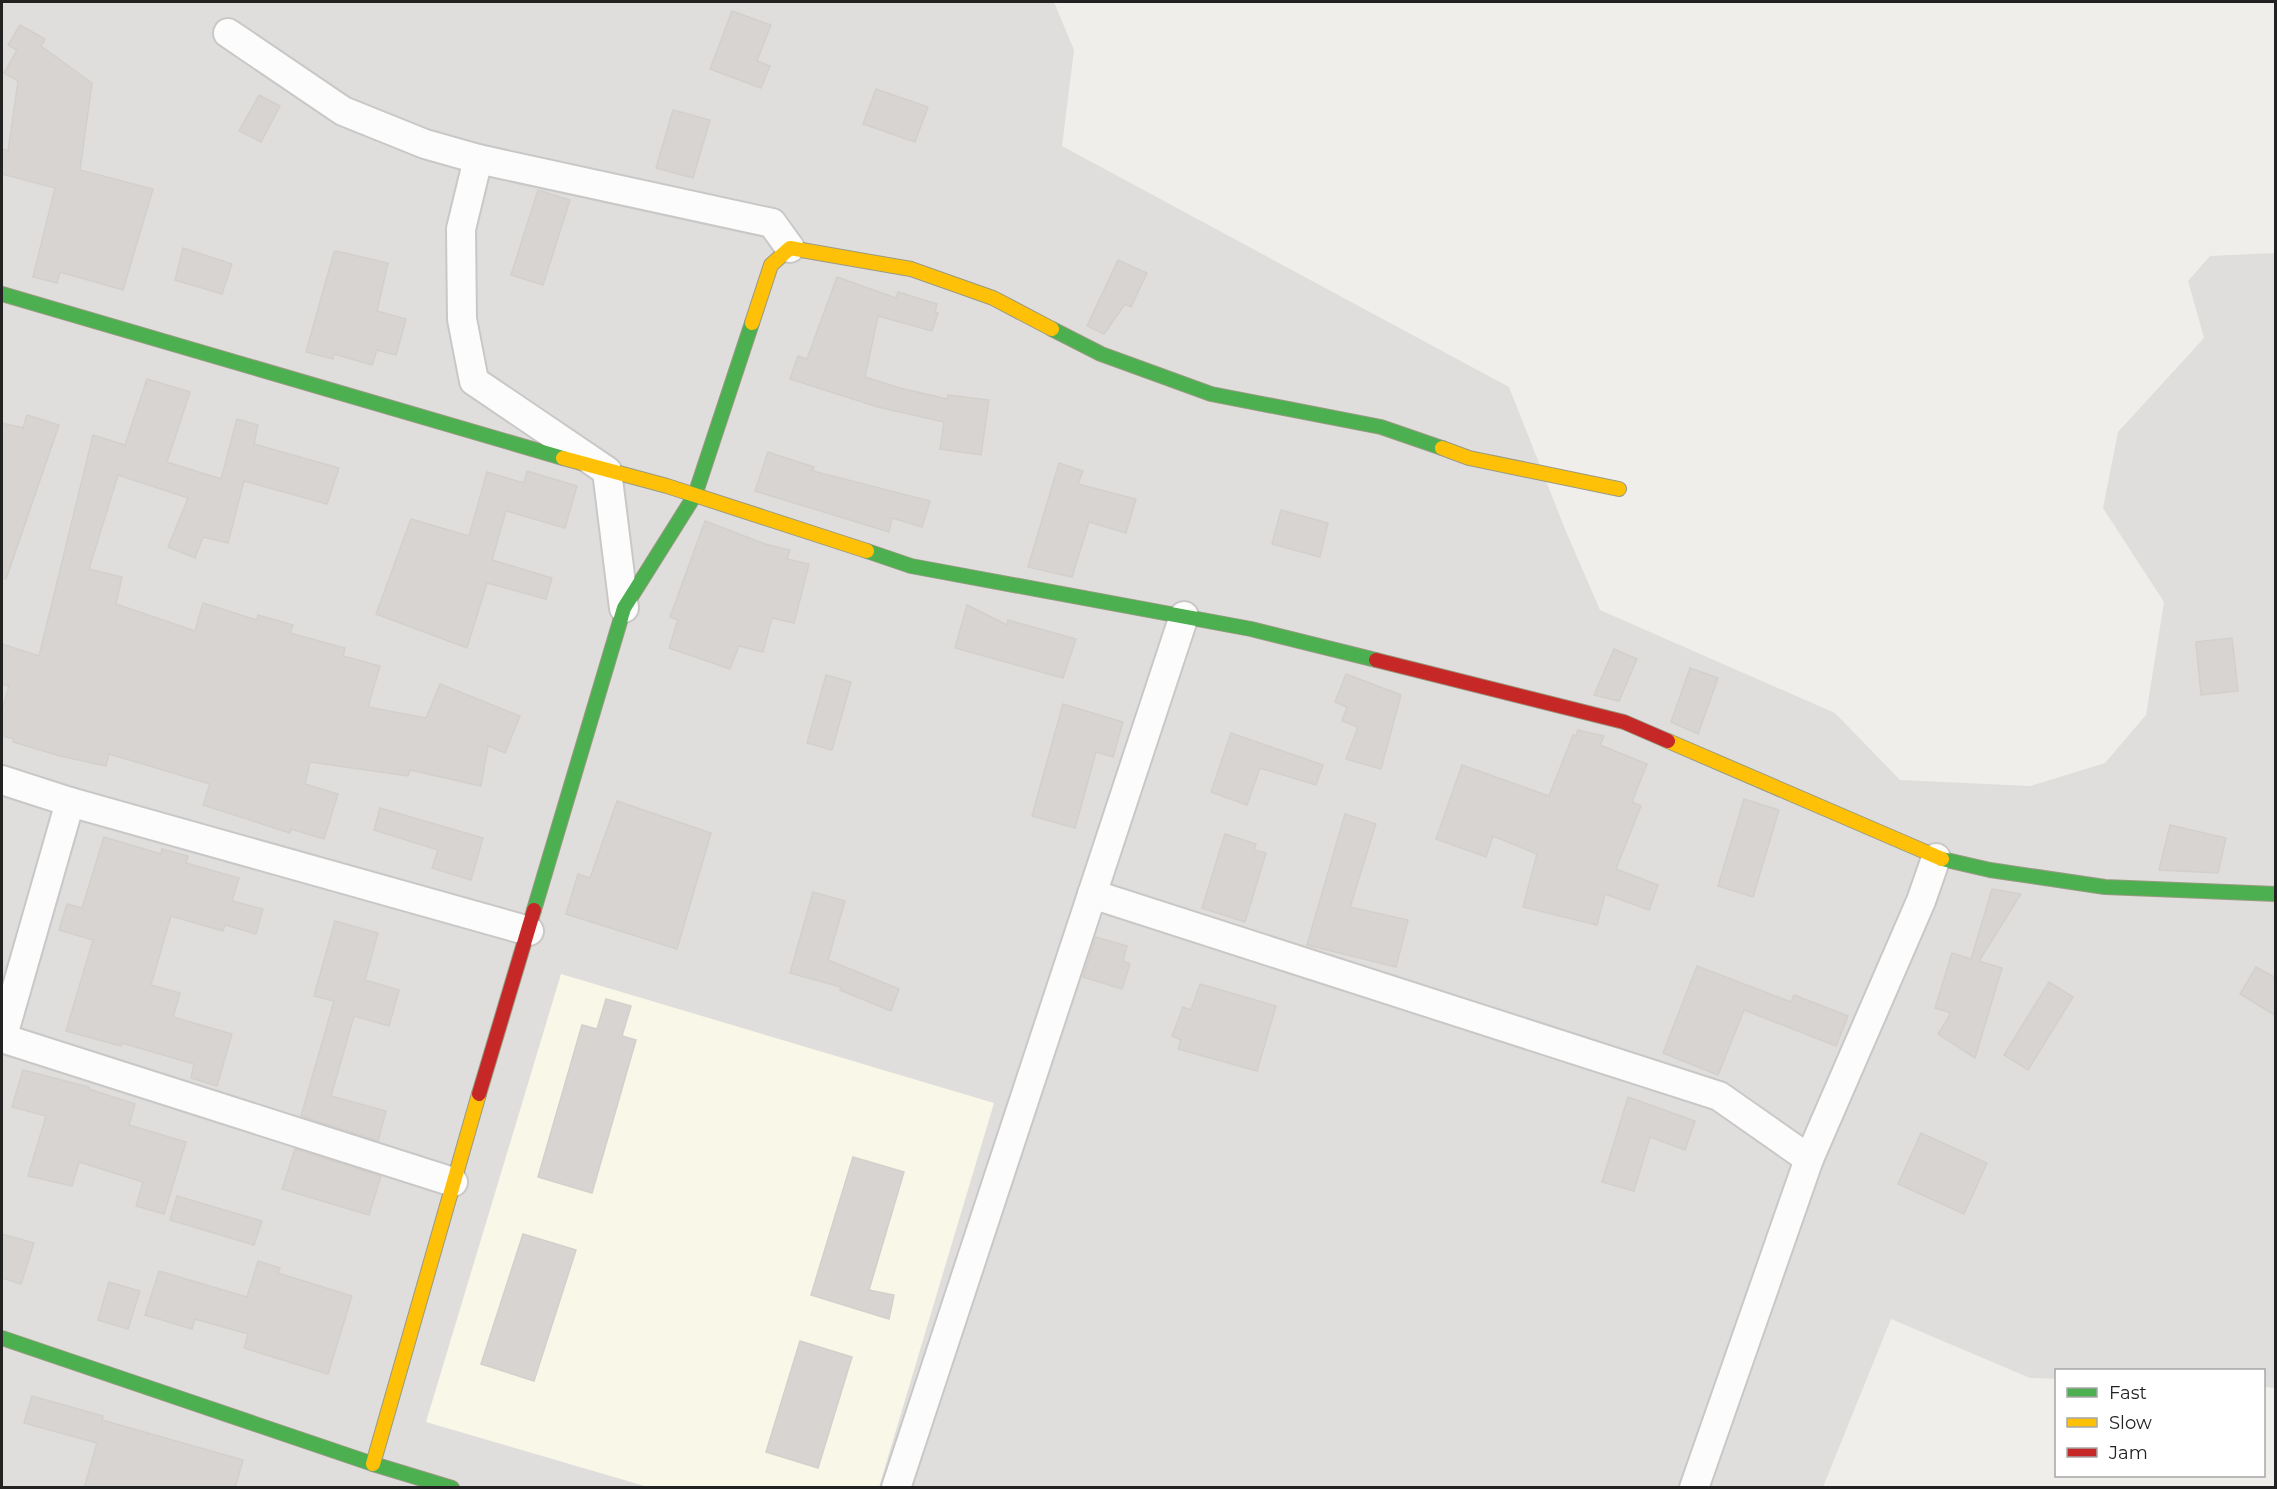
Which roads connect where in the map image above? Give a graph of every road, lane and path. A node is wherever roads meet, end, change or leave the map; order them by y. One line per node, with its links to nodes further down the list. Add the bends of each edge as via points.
1 (228, 33): 2 (street, via 343,111 425,144)
2 (478, 159): 3 (street, via 772,223); 5 (street, via 461,229 462,319 474,381)
3 (790, 248): 6 (street, via 911,269 993,298 1101,354 1211,394 1382,427 1469,458); 7 (street, via 771,265)
4 (2, 294): 5 (street)
5 (607, 471): 7 (street); 8 (street)
6 (1619, 489)
7 (695, 495): 8 (street); 9 (street, via 911,566)
8 (624, 608): 15 (street)
9 (1184, 616): 12 (street, via 1251,629 1624,722); 13 (street)
10 (2, 780): 11 (street)
11 (70, 802): 15 (street); 16 (street)
12 (1936, 858): 14 (street, via 2105,887); 17 (street)
13 (1092, 894): 17 (street, via 1719,1095); 22 (street)
14 (2276, 894)
15 (529, 931): 18 (street)
16 (2, 1039): 18 (street)
17 (1809, 1159): 23 (street)
18 (453, 1182): 20 (street)
19 (2, 1338): 20 (street)
20 (374, 1464): 21 (street)
21 (452, 1488)
22 (896, 1488)
23 (1694, 1488)

